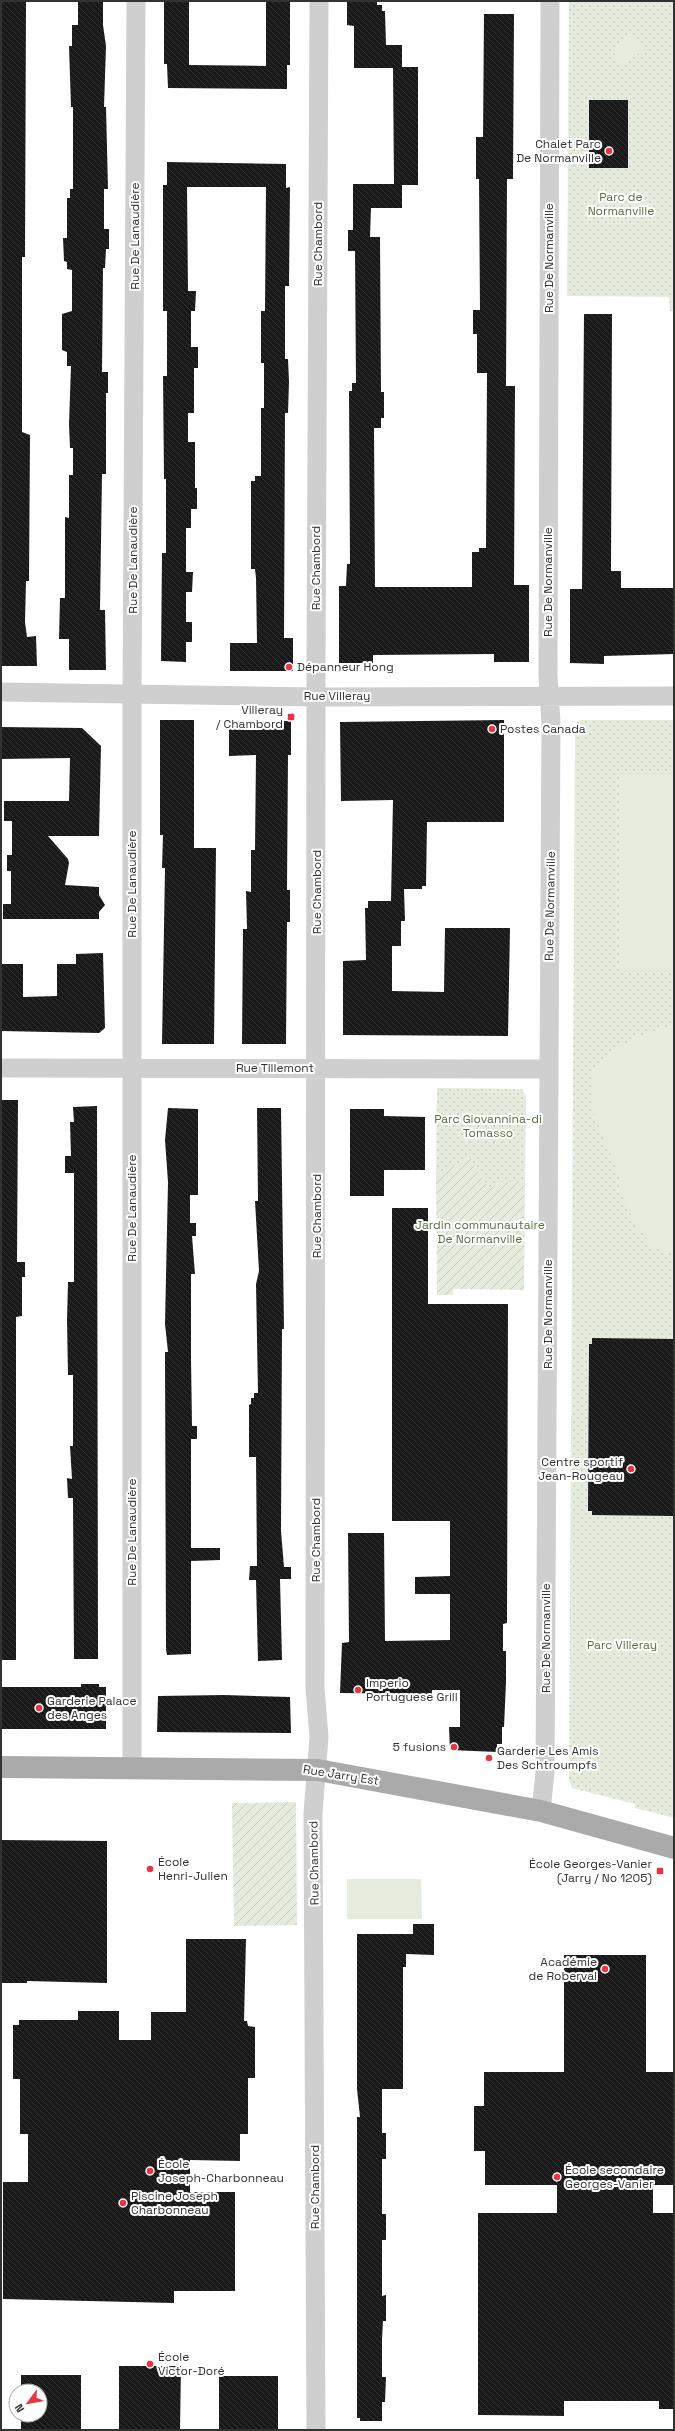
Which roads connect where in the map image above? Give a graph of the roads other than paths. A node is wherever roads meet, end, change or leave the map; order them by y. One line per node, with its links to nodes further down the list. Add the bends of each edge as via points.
1 (136, 1): 5 (street, Rue De Lanaudière)
2 (319, 1): 6 (street, Rue Chambord)
3 (550, 1): 7 (street, Rue De Normanville)
4 (1, 692): 5 (street, Rue Villeray)
5 (132, 695): 6 (street, Rue Villeray); 10 (street, Rue De Lanaudière)
6 (316, 696): 7 (street, Rue Villeray); 11 (street, Rue Chambord)
7 (549, 696): 8 (street, Rue Villeray); 12 (street, Rue De Normanville, via 552,723)
8 (674, 696)
9 (1, 1068): 10 (street, Rue Tillemont)
10 (132, 1068): 11 (street, Rue Tillemont); 14 (street, Rue De Lanaudière)
11 (317, 1068): 12 (street, Rue Tillemont); 15 (street, Rue Chambord, via 315,1688 319,1737)
12 (549, 1069): 16 (street, Rue De Normanville, via 545,1772)
13 (1, 1767): 14 (main road, Rue Jarry Est)
14 (132, 1767): 15 (main road, Rue Jarry Est)
15 (318, 1770): 16 (main road, Rue Jarry Est); 18 (street, Rue Chambord, via 314,1806)
16 (541, 1811): 17 (main road, Rue Jarry Est)
17 (674, 1848)
18 (316, 2430)

